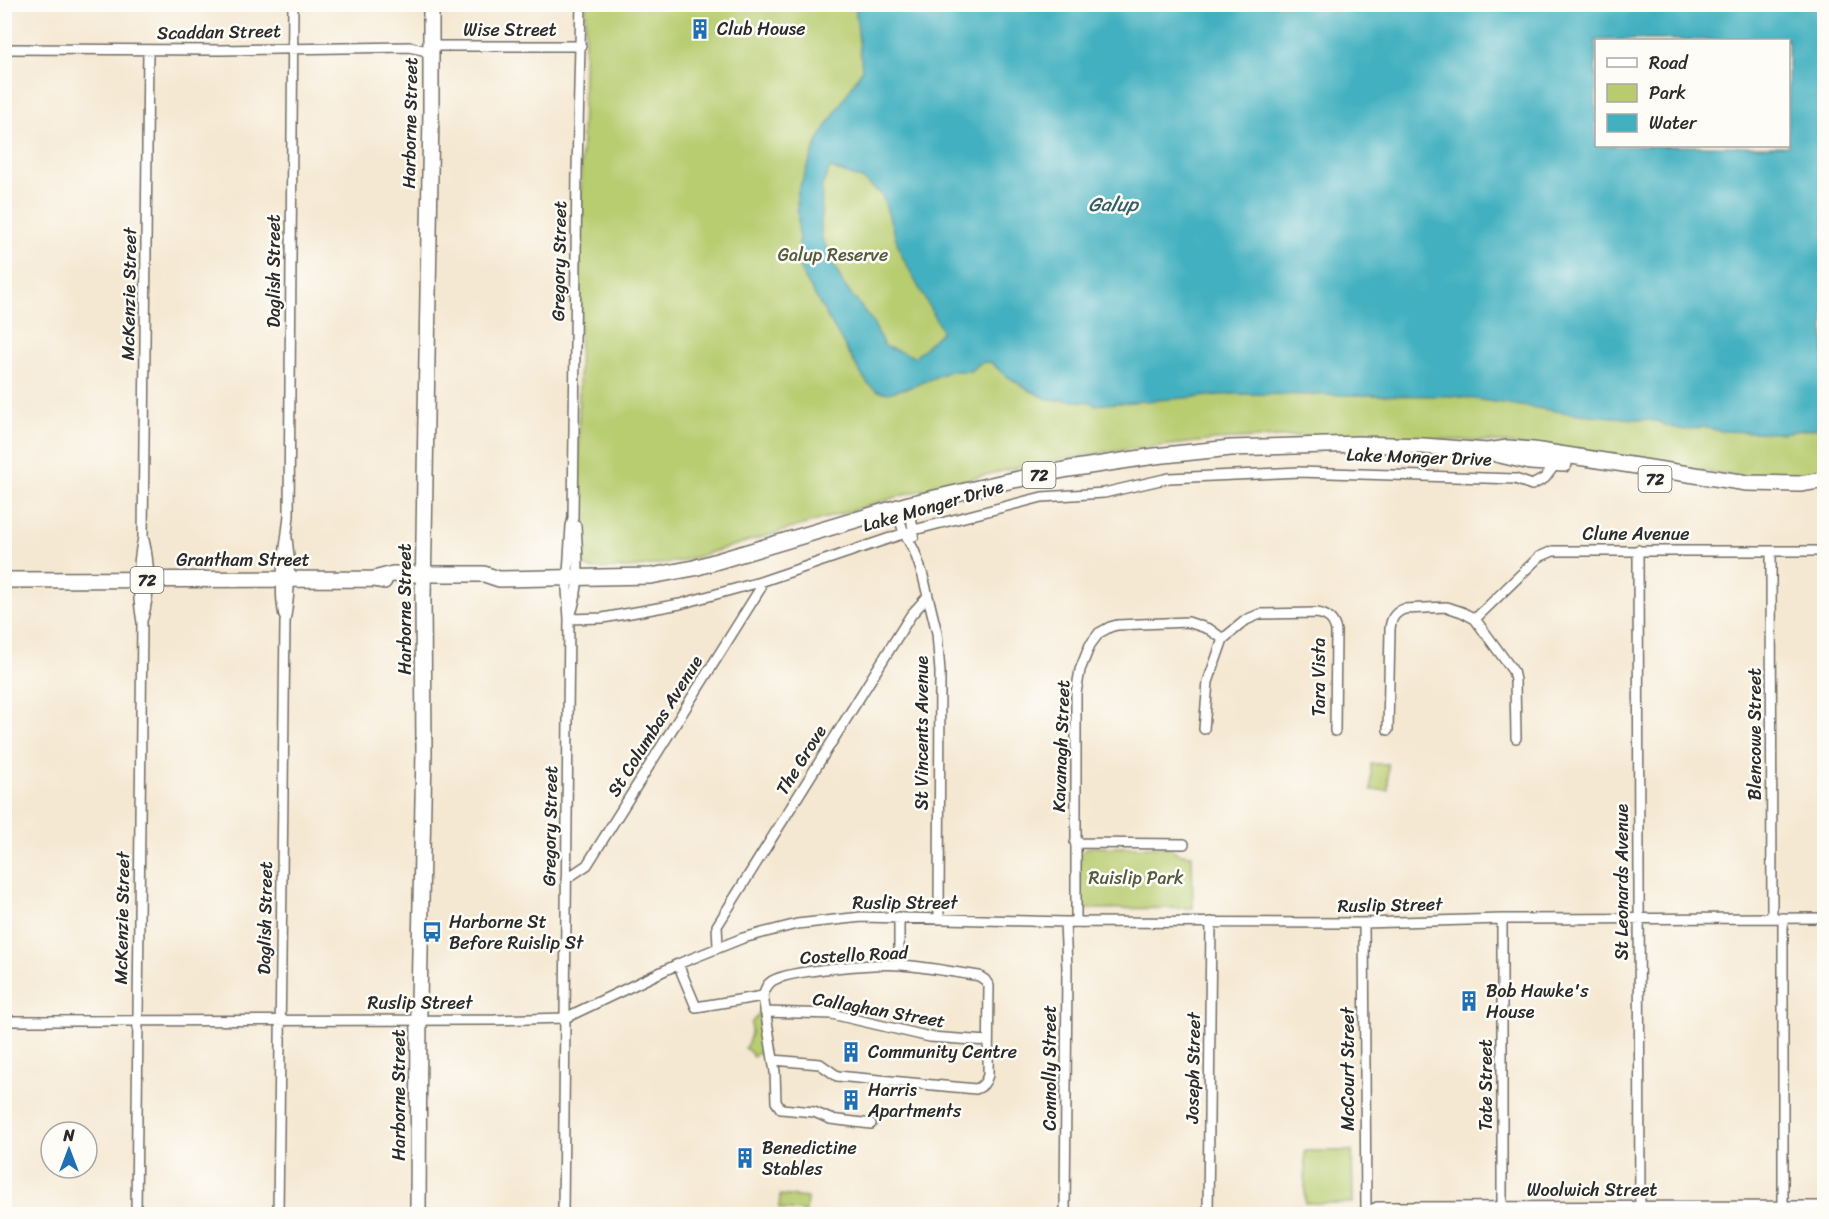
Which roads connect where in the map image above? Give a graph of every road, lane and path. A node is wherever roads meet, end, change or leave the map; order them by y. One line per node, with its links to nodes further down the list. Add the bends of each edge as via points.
1 (293, 4): 6 (street, Daglish Street)
2 (431, 4): 9 (main road, Harborne Street)
3 (440, 4): 9 (main road, Harborne Street)
4 (581, 4): 5 (street, Gregory Street)
5 (581, 46): 9 (street, Wise Street); 19 (street, Gregory Street)
6 (292, 48): 8 (street, Scaddan Street); 9 (street, Scaddan Street, via 409,47); 24 (street, Daglish Street)
7 (4, 49): 8 (street, Scaddan Street)
8 (148, 50): 23 (street, McKenzie Street, via 143,538 139,557)
9 (435, 51): 22 (main road, Harborne Street, via 435,287)
10 (1559, 459): 11 (main road, Lake Monger Drive / 72, via 1747,483 1800,484); 12 (main road, Lake Monger Drive / 72, via 1741,492); 13 (main road, Lake Monger Drive / 72, via 1533,450 1508,448 1487,451 1358,444 1198,451 1069,469); 14 (street, Lake Monger Drive, via 1545,478 1532,485 1515,479 1299,472 1169,478 1104,493 1042,497)
11 (1824, 480)
12 (1824, 490)
13 (903, 506): 14 (street, St Vincents Avenue); 20 (main road, Lake Monger Drive / 72, via 694,568 651,576)
14 (909, 531): 25 (street, Lake Monger Drive); 26 (street, St Vincents Avenue)
15 (1638, 550): 16 (street, Clune Avenue); 28 (street, Clune Avenue, via 1545,553); 42 (street, St Leonards Avenue)
16 (1771, 550): 17 (street, Clune Avenue); 39 (street, Blencowe Street)
17 (1824, 550)
18 (4, 557): 21 (street)
19 (573, 578): 20 (main road, Grantham Street / 72); 22 (main road, Grantham Street / 72, via 499,579 484,574); 27 (street, Gregory Street, via 567,601)
20 (602, 578)
21 (4, 579): 23 (main road, Grantham Street / 72)
22 (428, 579): 24 (main road, Grantham Street / 72, via 393,574 374,579); 53 (main road, Harborne Street)
23 (143, 580): 24 (main road, Grantham Street / 72); 56 (street, McKenzie Street, via 139,604 142,622)
24 (286, 580): 54 (street, Daglish Street, via 281,603 285,622)
25 (760, 582): 27 (street, Lake Monger Drive, via 669,606 603,618); 36 (street, St Columbas Avenue, via 760,589 587,865)
26 (928, 596): 38 (street, St Vincents Avenue, via 939,663); 47 (street, The Grove, via 911,615 717,926)
27 (569, 619): 36 (street, Gregory Street)
28 (1475, 619): 31 (street, via 1447,607 1412,607 1394,615 1390,629); 33 (street, via 1513,671)
29 (1223, 639): 30 (street, via 1208,682); 32 (street, Tara Vista, via 1260,614 1317,613 1328,617 1336,631); 34 (street, Kavanagh Street, via 1203,626 1179,621 1117,625 1095,637 1080,670 1076,693)
30 (1204, 729)
31 (1388, 730)
32 (1335, 731)
33 (1516, 738)
34 (1075, 843): 35 (street); 44 (street, Kavanagh Street)
35 (1184, 844)
36 (566, 879): 52 (street, Gregory Street)
37 (899, 917): 38 (street, Ruslip Street); 47 (street, Ruslip Street, via 797,924); 49 (street)
38 (939, 918): 44 (street, Ruslip Street)
39 (1772, 918): 40 (street, Ruslip Street); 42 (street, Ruslip Street)
40 (1783, 918): 41 (street, Ruslip Street); 62 (street)
41 (1824, 918)
42 (1639, 919): 43 (street, Ruslip Street); 61 (street, St Leonards Avenue)
43 (1502, 920): 46 (street, Ruslip Street); 63 (street, Tate Street)
44 (1071, 922): 45 (street, Ruslip Street); 70 (street, Connolly Street)
45 (1211, 922): 46 (street, Ruslip Street); 71 (street, Joseph Street)
46 (1364, 923): 64 (street, McCourt Street)
47 (718, 946): 48 (street, Ruslip Street)
48 (678, 964): 50 (street, via 696,1007); 52 (street, Ruslip Street)
49 (899, 965): 50 (street, Costello Road, via 832,968 788,976 769,984); 57 (street, Costello Road, via 986,980)
50 (763, 996): 51 (street)
51 (765, 1012): 57 (street, Callaghan Street, via 832,1014 930,1037); 58 (street)
52 (565, 1018): 53 (street, Ruslip Street); 69 (street, Gregory Street)
53 (424, 1019): 54 (street, Ruslip Street); 67 (main road, Harborne Street); 68 (main road, Harborne Street)
54 (280, 1020): 56 (street, Ruslip Street); 66 (street, Daglish Street)
55 (4, 1021): 56 (street, Ruslip Street)
56 (138, 1021): 65 (street, McKenzie Street)
57 (988, 1041): 58 (street, via 988,1075 976,1089 837,1076 820,1064)
58 (773, 1060): 59 (street, via 776,1102 781,1109)
59 (872, 1124)
60 (1824, 1206): 62 (street, Woolwich Street)
61 (1640, 1210): 62 (street, Woolwich Street); 63 (street, Woolwich Street)
62 (1783, 1210)
63 (1502, 1211): 64 (street, Woolwich Street, via 1377,1207)
64 (1364, 1214)
65 (136, 1215)
66 (278, 1215)
67 (418, 1215)
68 (426, 1215)
69 (563, 1215)
70 (1065, 1215)
71 (1208, 1215)

